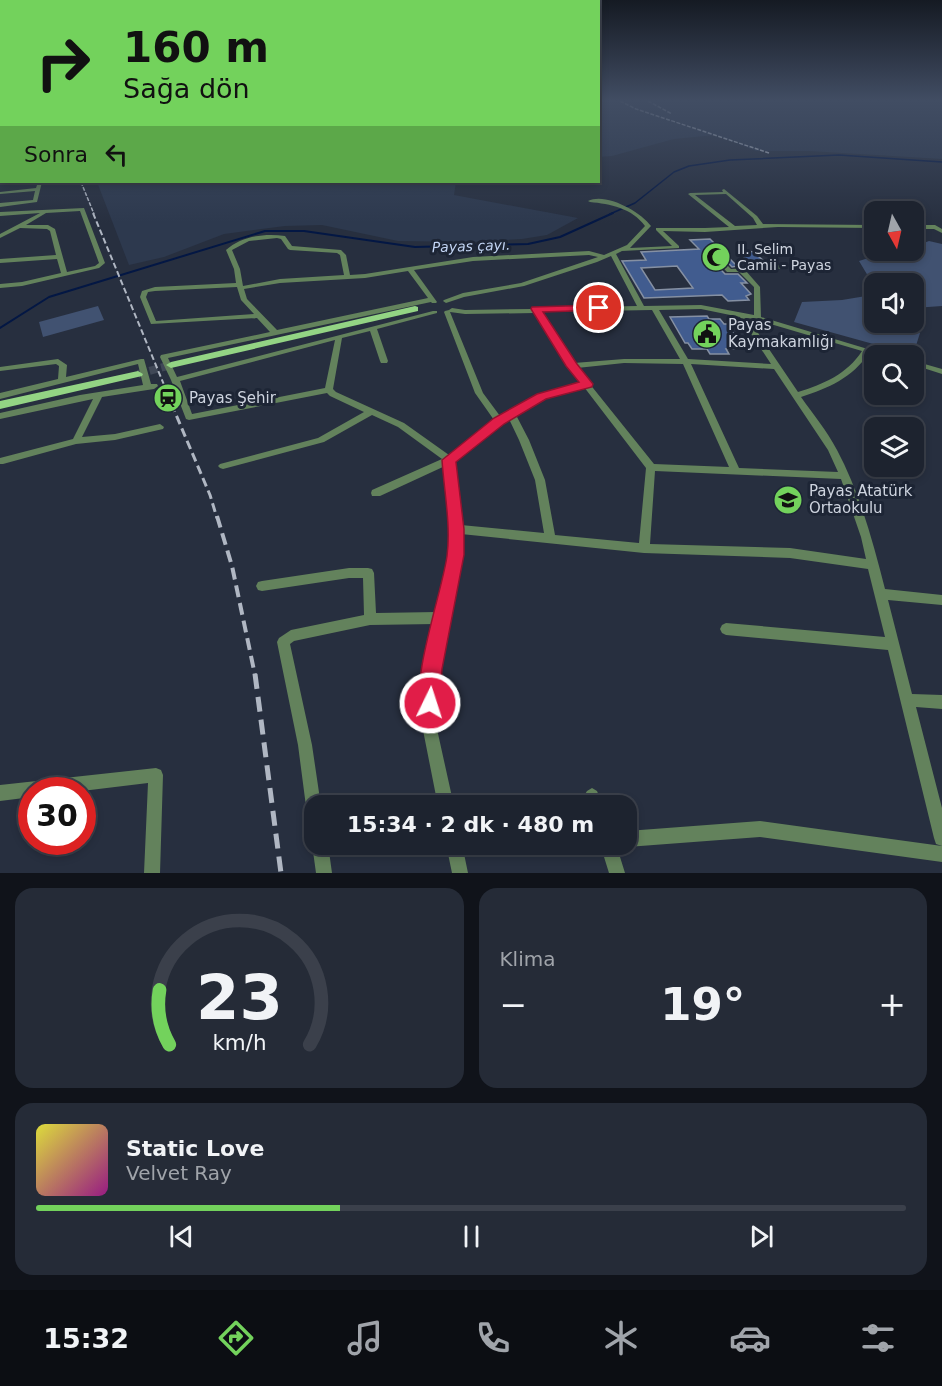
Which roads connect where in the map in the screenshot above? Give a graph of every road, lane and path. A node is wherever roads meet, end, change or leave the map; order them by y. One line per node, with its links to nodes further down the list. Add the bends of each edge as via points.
1 (40, 183): 3 (street)
2 (722, 188): 5 (street)
3 (38, 189): 4 (street); 7 (street, via 35,201)
4 (0, 193)
5 (727, 193): 13 (street); 17 (street, via 690,194)
6 (609, 202): 12 (street, via 644,218)
7 (0, 205)
8 (49, 211): 9 (street); 11 (street); 31 (street, via 82,209 102,263)
9 (0, 214)
10 (924, 221): 16 (street)
11 (19, 226): 20 (street); 23 (street, via 53,230)
12 (648, 226): 18 (street); 22 (street, via 629,246)
13 (761, 226): 14 (street); 17 (street)
14 (864, 226)
15 (924, 227): 16 (street)
16 (935, 227): 19 (street)
17 (734, 228): 18 (street)
18 (660, 229): 22 (street, via 677,247)
19 (942, 231)
20 (0, 236)
21 (710, 251): 30 (street, via 729,271)
22 (615, 252): 24 (street); 37 (street)
23 (60, 257): 25 (street); 31 (street)
24 (604, 257): 27 (street, via 579,253 473,259); 35 (street, via 522,285 455,296)
25 (0, 261)
26 (782, 267): 29 (street)
27 (409, 268): 32 (street); 36 (street)
28 (762, 268): 30 (street)
29 (772, 268)
30 (741, 270): 44 (street, via 757,287)
31 (64, 274): 33 (street)
32 (347, 277): 34 (street); 34 (street, via 339,251 290,248 285,238 275,236 231,247 229,252)
33 (0, 286)
34 (240, 286): 43 (street, via 244,300); 43 (street, via 155,289 145,291 142,297 153,323)
35 (446, 301): 36 (street); 41 (street, via 453,305)
36 (432, 305): 39 (street); 41 (street); 45 (street); 46 (street)
37 (641, 307): 38 (street); 40 (street)
38 (654, 307): 42 (street, via 701,307); 51 (street)
39 (416, 309): 52 (main road)
40 (536, 309): 41 (street); 53 (street)
41 (450, 311): 70 (street, via 479,393)
42 (742, 315): 44 (street); 55 (street)
43 (258, 316): 46 (street)
44 (758, 318): 48 (street)
45 (373, 328): 47 (street); 50 (street)
46 (275, 333): 60 (street, via 164,357)
47 (339, 337): 60 (street); 62 (street)
48 (864, 350)
49 (864, 353): 63 (street, via 843,378)
50 (384, 361)
51 (686, 362): 53 (street, via 645,359); 55 (street); 77 (street)
52 (171, 365)
53 (572, 366): 61 (street)
54 (924, 366): 57 (street)
55 (778, 367): 63 (street)
56 (0, 369): 59 (street, via 58,361 63,365)
57 (942, 372)
58 (138, 374): 66 (main road)
59 (62, 380): 64 (street); 65 (street, via 141,361 151,387)
60 (175, 380): 62 (street, via 189,417)
61 (587, 384): 68 (street, via 541,396); 76 (street)
62 (329, 390): 67 (street)
63 (797, 395): 78 (street)
64 (0, 396)
65 (98, 396): 69 (street); 72 (street)
66 (0, 405)
67 (372, 411): 73 (street, via 401,425); 75 (street, via 321,440)
68 (511, 414): 70 (street); 81 (street, via 540,480)
69 (0, 416)
70 (499, 421): 73 (street)
71 (160, 427): 72 (street)
72 (76, 441): 74 (street)
73 (449, 460): 79 (street); 80 (street)
74 (1, 465)
75 (223, 466)
76 (651, 467): 77 (street); 82 (street)
77 (736, 472): 78 (street)
78 (845, 476): 83 (street)
79 (376, 493)
80 (456, 529): 81 (street); 87 (street, via 455,555)
81 (550, 539): 82 (street)
82 (644, 548): 83 (street, via 790,553)
83 (873, 565): 85 (street)
84 (262, 586): 88 (street, via 368,573)
85 (880, 594): 86 (street); 90 (street)
86 (942, 600)
87 (442, 618): 88 (street); 95 (street, via 428,720)
88 (370, 619): 94 (street, via 291,636 283,642)
89 (726, 629): 90 (street)
90 (893, 644): 91 (street)
91 (907, 700): 92 (street); 97 (street)
92 (942, 702)
93 (0, 793): 102 (street, via 156,775)
94 (312, 795)
95 (444, 795)
96 (637, 838): 98 (street, via 760,829)
97 (942, 838)
98 (942, 854)
99 (322, 855): 103 (street)
100 (456, 855): 104 (street)
101 (611, 855): 105 (street)
102 (152, 873)
103 (324, 873)
104 (460, 873)
105 (617, 873)

